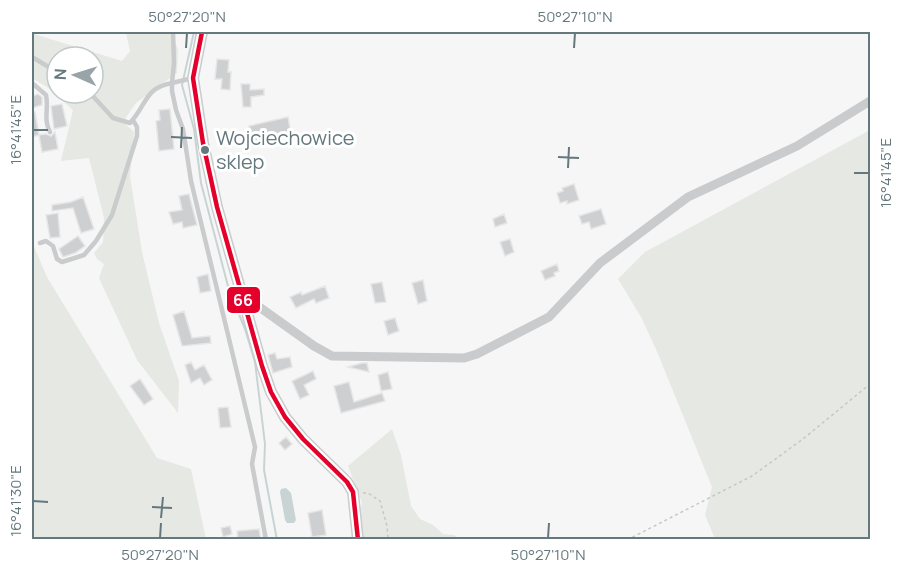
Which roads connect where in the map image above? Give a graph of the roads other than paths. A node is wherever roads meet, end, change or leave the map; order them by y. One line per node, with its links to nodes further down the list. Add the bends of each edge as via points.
1 (173, 32): 7 (lane)
2 (202, 32): 5 (street)
3 (32, 57): 4 (lane)
4 (45, 65)
5 (193, 78): 7 (lane); 13 (street, via 209,174)
6 (32, 83): 11 (lane, via 46,95 45,118)
7 (172, 84): 10 (lane, via 159,86 148,95); 14 (lane, via 191,181 255,447 252,464)
8 (870, 101): 13 (street, via 798,146 688,197 600,263 549,317 477,354 332,356)
9 (102, 105): 10 (lane, via 114,118 127,123)
10 (133, 120): 12 (lane, via 137,128 135,145 112,215 96,241 84,255 62,262 53,246 46,241)
11 (50, 132)
12 (40, 243)
13 (241, 294): 15 (street, via 271,392 285,417 353,492)
14 (266, 540)
15 (358, 540)

